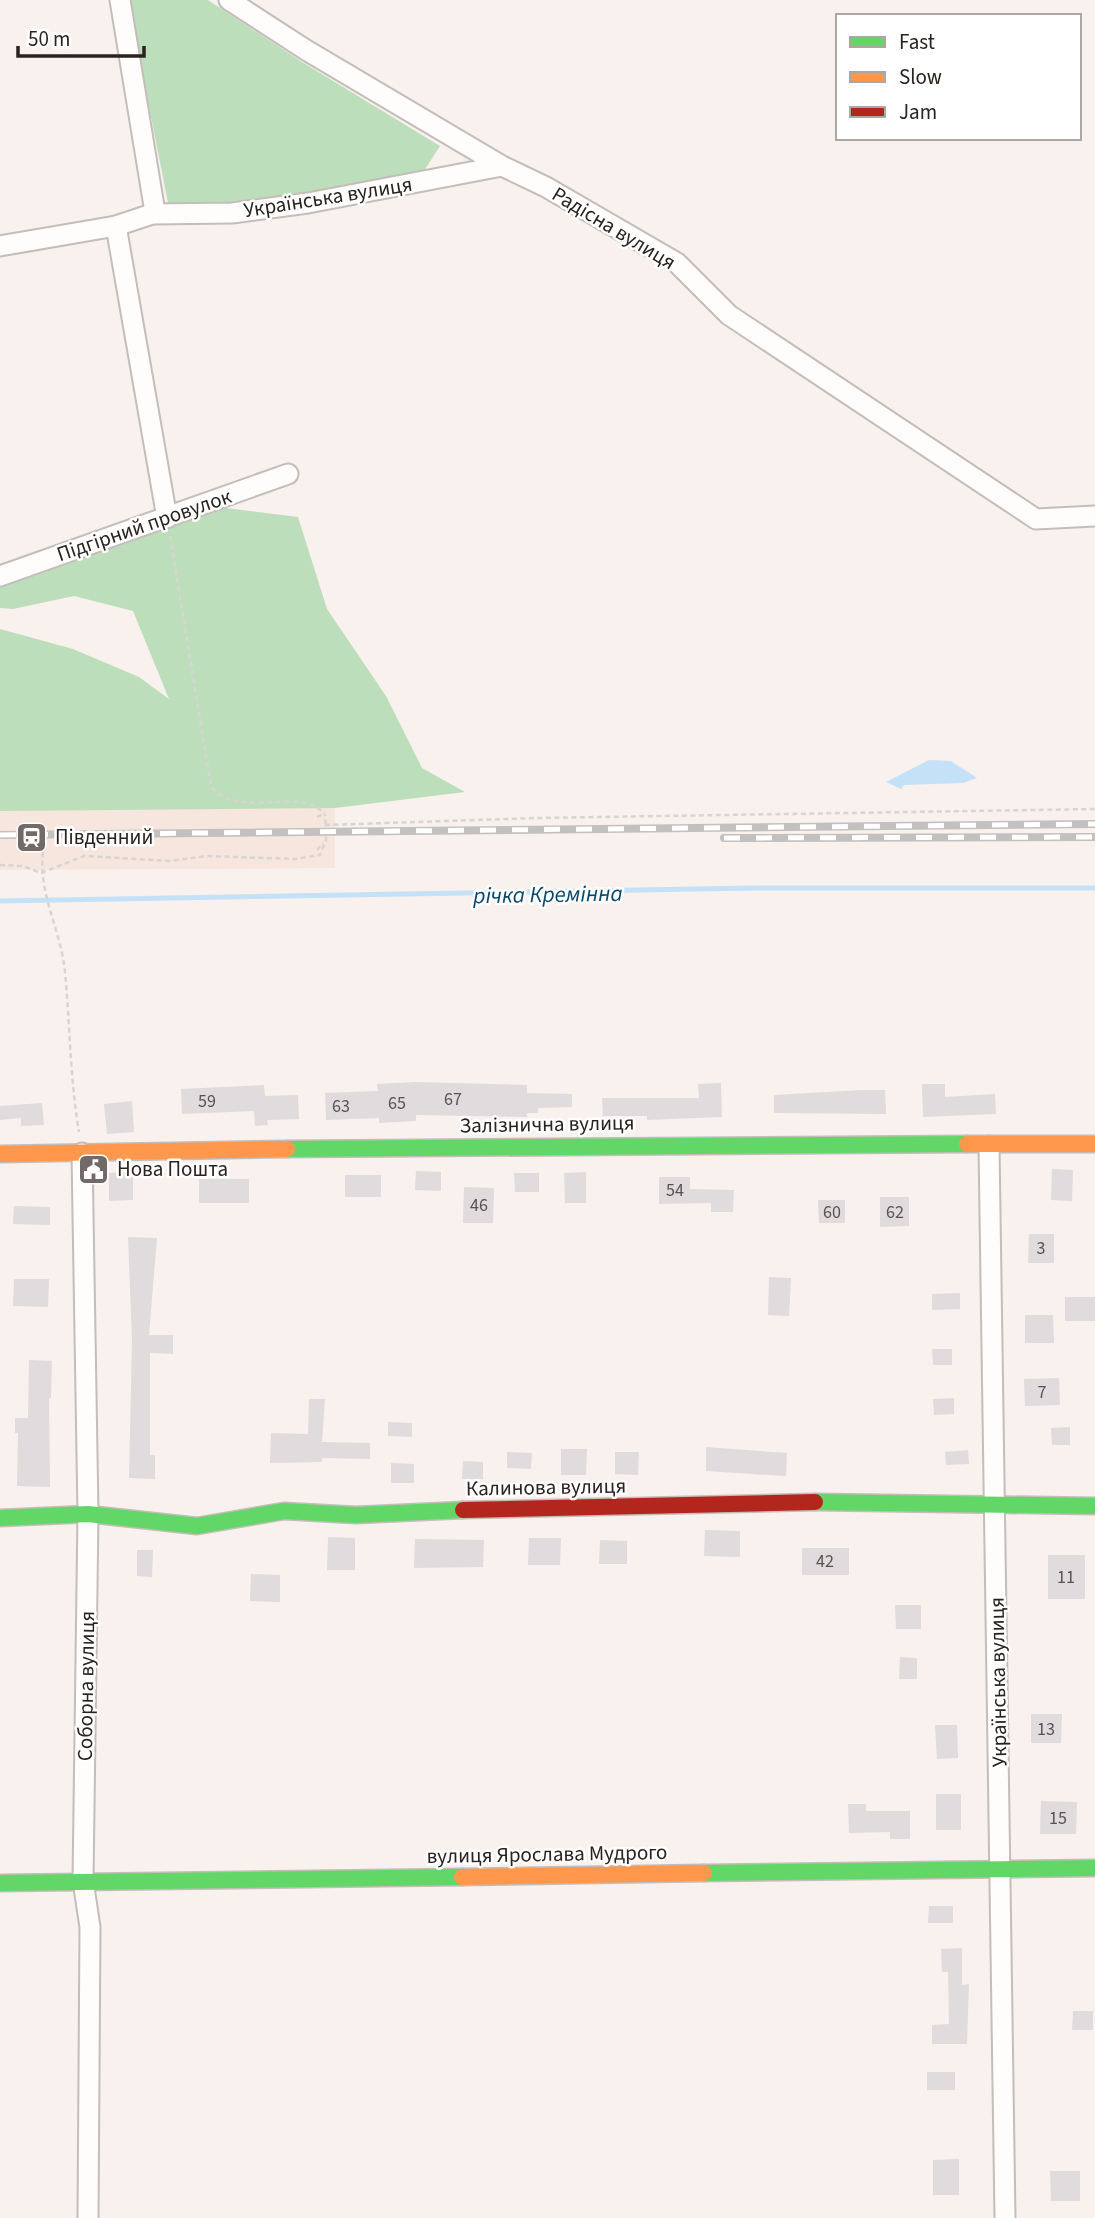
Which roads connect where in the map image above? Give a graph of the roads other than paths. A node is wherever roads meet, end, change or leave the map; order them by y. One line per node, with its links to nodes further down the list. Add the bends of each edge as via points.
1 (120, 0): 4 (street)
2 (229, 0): 3 (street, Радісна вулиця)
3 (502, 166): 4 (street, Українська вулиця, via 232,213); 8 (street, Радісна вулиця, via 677,263 729,315 1036,519)
4 (153, 210): 5 (street, Українська вулиця)
5 (116, 226): 6 (street, Українська вулиця); 9 (street)
6 (0, 246)
7 (288, 474): 9 (street, Підгірний провулок)
8 (1095, 516)
9 (167, 518): 10 (street, Підгірний провулок)
10 (0, 576)
11 (1095, 1144): 12 (street, Залізнична вулиця)
12 (989, 1146): 13 (street, Залізнична вулиця, via 522,1144); 15 (street, Українська вулиця)
13 (82, 1153): 14 (street, Залізнична вулиця); 17 (street, Соборна вулиця)
14 (0, 1154)
15 (994, 1504): 16 (street, Калинова вулиця); 17 (street, Калинова вулиця, via 874,1501 356,1515 284,1511 197,1526); 20 (street, Українська вулиця)
16 (1095, 1506)
17 (88, 1514): 18 (street, Калинова вулиця); 21 (street, Соборна вулиця)
18 (0, 1518)
19 (1095, 1868): 20 (street, вулиця Ярослава Мудрого)
20 (1002, 1869): 21 (street, вулиця Ярослава Мудрого); 24 (street, Українська вулиця)
21 (83, 1881): 22 (street, вулиця Ярослава Мудрого); 23 (street, Соборна вулиця, via 90,1927)
22 (0, 1883)
23 (88, 2218)
24 (1005, 2218)

